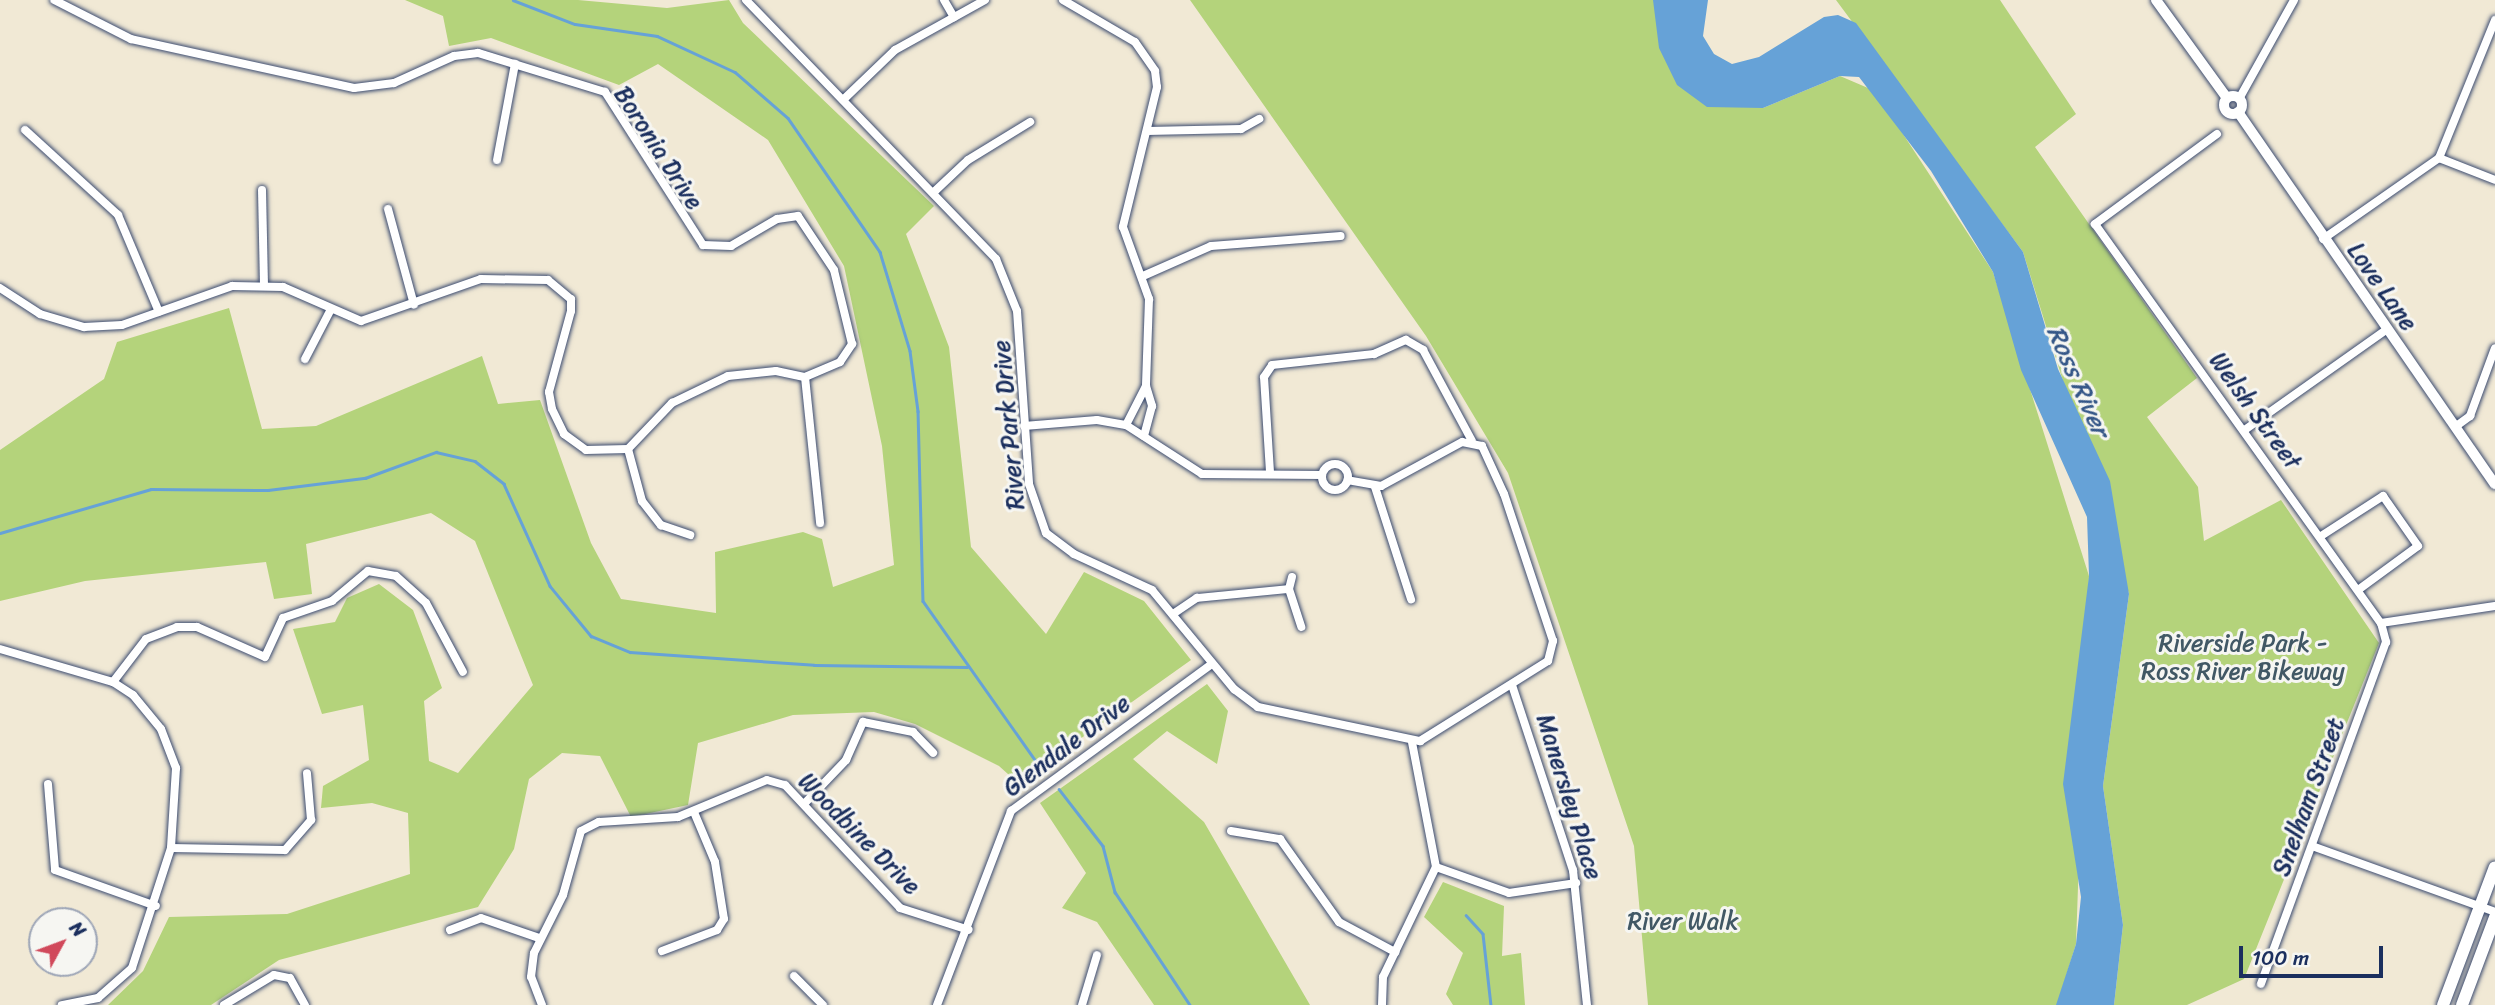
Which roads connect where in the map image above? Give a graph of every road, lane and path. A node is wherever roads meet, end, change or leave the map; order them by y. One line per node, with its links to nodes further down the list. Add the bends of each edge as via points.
1 (54, 0): 10 (street, Boronia Drive, via 131,38 354,88 394,83 454,56 478,53)
2 (746, 0): 13 (street, River Park Drive)
3 (944, 0): 8 (street)
4 (985, 0): 8 (street)
5 (1063, 0): 18 (street, via 1127,36 1150,58 1157,88)
6 (2156, 0): 11 (street)
7 (2294, 0): 12 (street)
8 (954, 17): 13 (street, via 888,55)
9 (2495, 20): 20 (street)
10 (515, 64): 21 (street); 37 (street, Boronia Drive, via 605,92 703,246 731,246 777,219 798,216 834,271 852,344 840,362)
11 (2227, 98): 12 (street); 14 (street, Love Lane, via 2226,110)
12 (2239, 99): 14 (street)
13 (843, 100): 24 (street, River Park Drive)
14 (2238, 112): 27 (street, Love Lane)
15 (1259, 119): 18 (street, via 1241,129)
16 (1030, 122): 24 (street, via 968,160)
17 (25, 130): 33 (street, via 118,215)
18 (1147, 131): 28 (street, via 1123,227)
19 (2217, 134): 42 (street, Welsh Street, via 2095,223)
20 (2439, 159): 22 (street); 27 (street)
21 (497, 160)
22 (2495, 180)
23 (262, 190): 29 (street)
24 (935, 191): 40 (street, River Park Drive, via 988,247 1010,290 1020,336)
25 (388, 209): 31 (street)
26 (1341, 236): 28 (street, via 1211,246)
27 (2323, 239): 34 (street, Love Lane)
28 (1143, 275): 38 (street, via 1149,299)
29 (264, 283): 32 (street, via 296,291); 33 (street, via 232,286)
30 (0, 288): 33 (street, via 40,314 85,327 122,325)
31 (414, 305): 32 (street, via 376,320); 45 (street, via 498,276 556,284 571,299 571,311 549,392 556,423 586,450)
32 (330, 311): 36 (street)
33 (159, 313)
34 (2386, 330): 41 (street, Love Lane); 42 (street)
35 (2495, 348): 41 (street, via 2470,416)
36 (305, 359)
37 (805, 377): 45 (street, via 776,372 728,376 673,403); 51 (street)
38 (1146, 386): 39 (street); 43 (street, via 1152,406)
39 (1126, 425): 40 (street, via 1097,420); 43 (street)
40 (1024, 426): 59 (street, River Park Drive, via 1031,502 1046,533 1074,554 1142,583)
41 (2455, 427): 49 (street, Love Lane)
42 (2246, 429): 53 (street, Welsh Street)
43 (1144, 436): 46 (street, via 1202,474)
44 (1472, 442): 46 (street, via 1423,350 1406,340 1374,354 1272,365 1264,377); 50 (street); 66 (street, via 1498,477 1553,641 1548,661)
45 (628, 449): 52 (street, via 642,501 661,525)
46 (1270, 472): 47 (street)
47 (1322, 475): 48 (street, via 1331,490); 48 (street, via 1336,464)
48 (1348, 480): 50 (street)
49 (2495, 484)
50 (1375, 487): 57 (street)
51 (820, 523)
52 (690, 535)
53 (2321, 536): 56 (street, Welsh Street); 56 (street, via 2383,496 2418,546)
54 (1292, 577): 55 (street)
55 (1289, 589): 59 (street, via 1197,598); 61 (street)
56 (2358, 590): 60 (street, Welsh Street)
57 (1411, 598)
58 (2495, 606): 60 (street)
59 (1172, 614): 63 (street, River Park Drive)
60 (2381, 623): 74 (street, Snelham Street, via 2386,642)
61 (1301, 627)
62 (0, 649): 65 (street)
63 (1212, 663): 67 (street, River Park Drive, via 1258,707); 83 (street, Glendale Drive, via 1016,805 994,842)
64 (463, 672): 65 (street, via 426,603 396,576 368,571 332,601 283,618 265,657 197,627 177,627 146,639)
65 (113, 682): 75 (street, via 148,710 169,746 176,781)
66 (1512, 685): 67 (street); 78 (street, Manersley Place)
67 (1412, 742): 76 (street)
68 (933, 753): 71 (street, via 913,732 863,722 846,760)
69 (307, 773): 75 (street, via 311,820 285,850)
70 (48, 784): 79 (street, via 55,870)
71 (803, 804): 72 (street, Woodbine Drive, via 785,785 767,780); 83 (street, Woodbine Drive, via 892,902)
72 (694, 812): 84 (street, Woodbine Drive, via 653,822 598,822 581,831 563,895); 85 (street, via 715,862 724,919 717,930)
73 (1231, 831): 86 (street, via 1280,839 1339,922)
74 (2312, 846): 80 (street); 89 (street, Snelham Street)
75 (171, 848): 79 (street)
76 (1436, 867): 78 (street, via 1509,893); 86 (street)
77 (2495, 867): 80 (main road)
78 (1576, 883): 98 (street, Manersley Place)
79 (156, 905): 90 (street, via 125,979 98,998)
80 (2480, 908): 81 (street); 99 (main road)
81 (2495, 915): 100 (main road)
82 (450, 930): 84 (street, via 481,918)
83 (969, 930): 95 (street, Glendale Drive)
84 (539, 938): 93 (street, Woodbine Drive, via 531,977)
85 (662, 951)
86 (1395, 952): 97 (street, via 1380,985)
87 (1097, 955): 96 (street)
88 (794, 976): 94 (street)
89 (2261, 984)
90 (62, 1005)
91 (224, 1005): 92 (street, via 274,975 290,978)
92 (305, 1005)
93 (542, 1005)
94 (822, 1005)
95 (937, 1005)
96 (1082, 1005)
97 (1382, 1005)
98 (1587, 1005)
99 (2443, 1005)
100 (2462, 1005)

